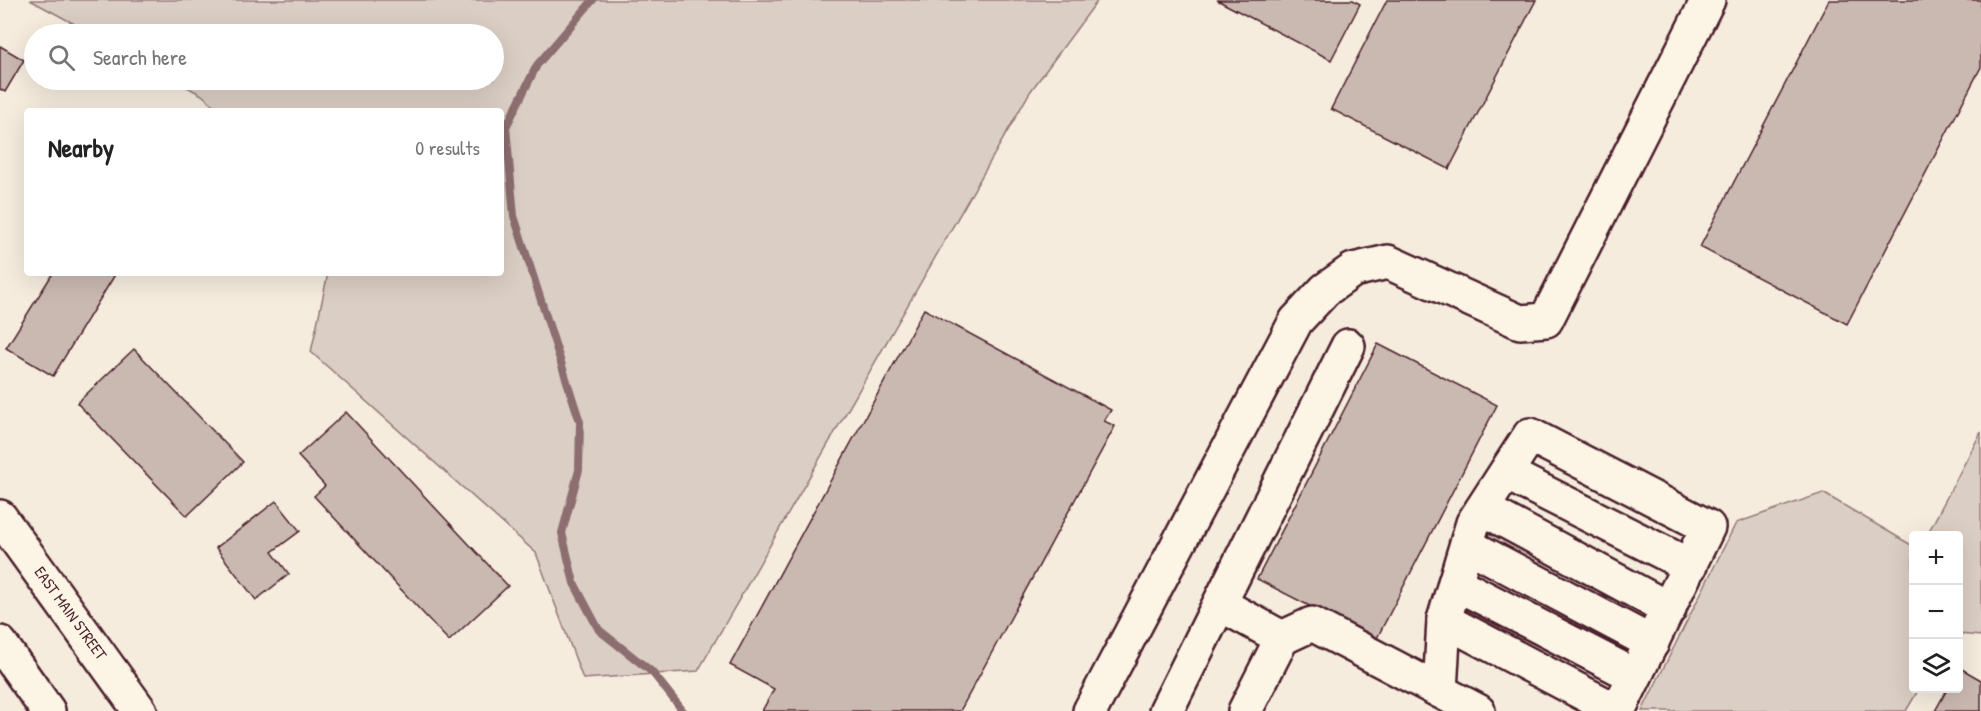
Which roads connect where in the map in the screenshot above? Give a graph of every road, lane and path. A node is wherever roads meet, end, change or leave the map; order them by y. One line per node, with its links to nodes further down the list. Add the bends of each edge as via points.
1 (1708, 0): 21 (main road, via 1546,320 1520,322 1388,262 1353,270 1325,290 1296,321)
2 (1348, 346): 9 (main road)
3 (1506, 473): 4 (main road); 7 (main road); 7 (main road, via 1530,435 1708,527)
4 (1483, 509): 6 (main road, via 1473,524); 10 (main road)
5 (0, 517): 17 (main road, EAST MAIN STREET)
6 (1467, 545): 8 (main road); 13 (main road)
7 (1690, 566): 10 (main road)
8 (1455, 583): 11 (main road); 15 (main road)
9 (1220, 604): 12 (main road); 22 (main road)
10 (1669, 609): 13 (main road)
11 (1444, 620): 16 (main road); 25 (main road)
12 (1282, 638): 16 (main road, via 1312,624); 23 (main road)
13 (1652, 643): 15 (main road)
14 (3, 647): 18 (main road); 19 (main road)
15 (1635, 676): 25 (main road)
16 (1440, 692): 24 (main road)
17 (132, 699): 20 (main road, EAST MAIN STREET)
18 (27, 711)
19 (48, 711)
20 (154, 711)
21 (1090, 711)
22 (1166, 711)
23 (1245, 711)
24 (1478, 711)
25 (1618, 711)

